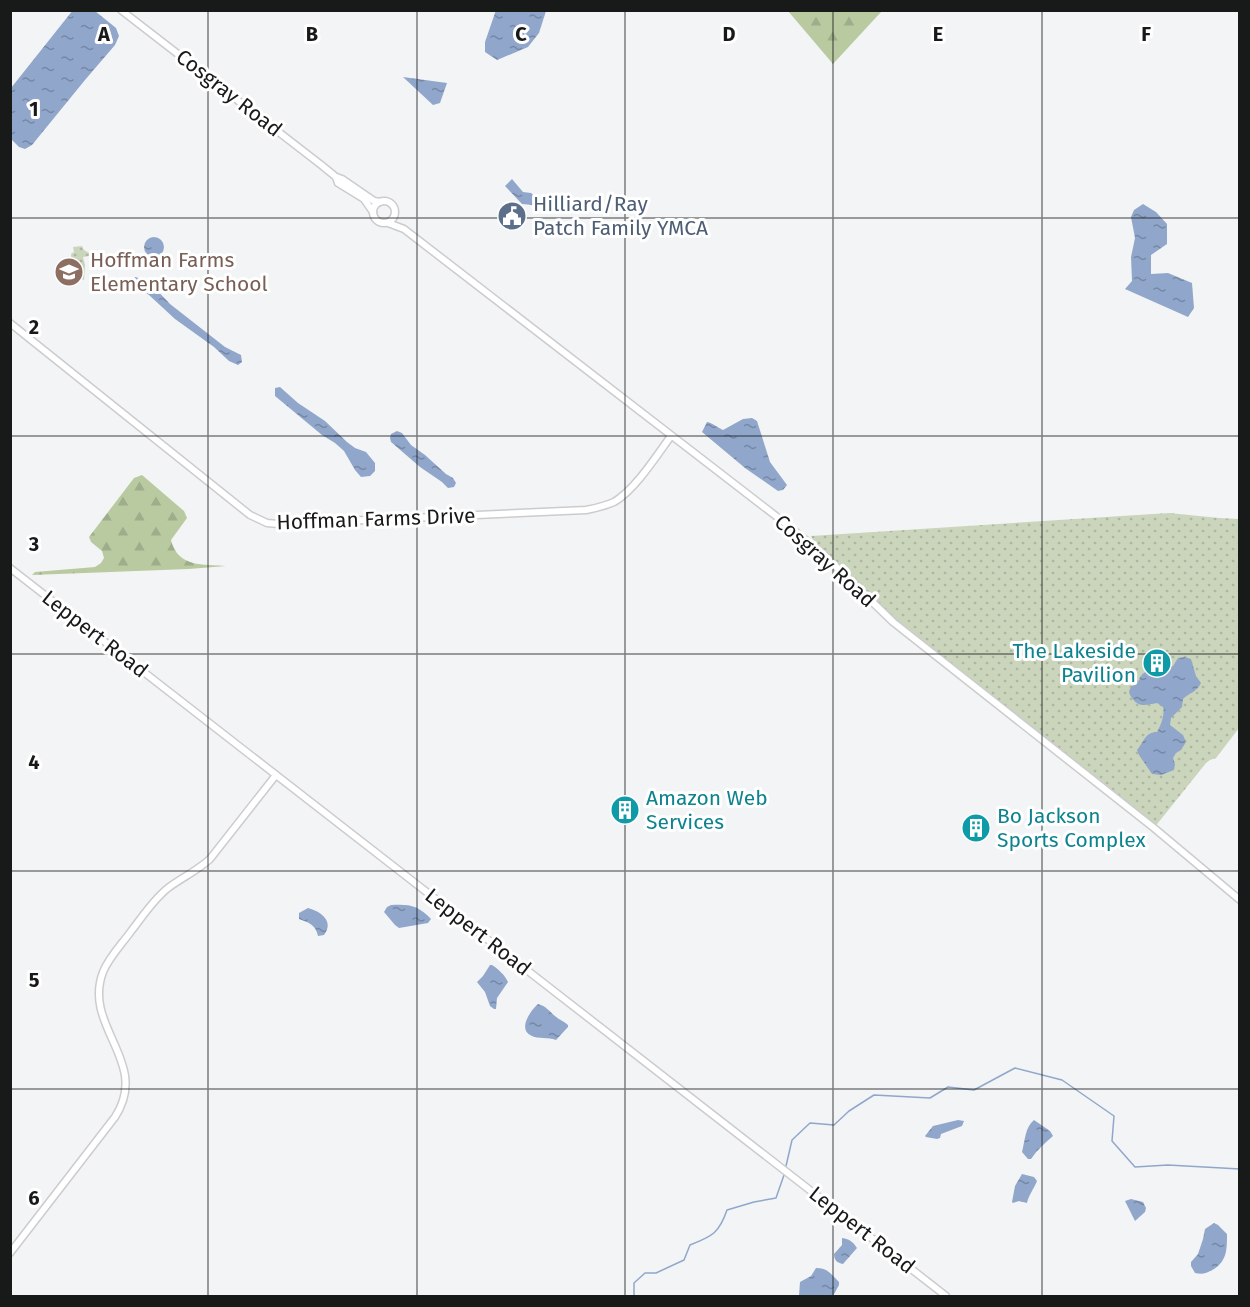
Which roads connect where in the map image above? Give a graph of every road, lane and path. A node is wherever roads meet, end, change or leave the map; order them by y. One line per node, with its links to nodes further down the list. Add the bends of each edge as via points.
1 (121, 10): 2 (main road, Cosgray Road)
2 (336, 177): 3 (main road, Cosgray Road); 4 (main road, Cosgray Road, via 338,183 364,199)
3 (381, 202): 4 (main road); 5 (main road, via 390,203)
4 (373, 212): 6 (main road, via 378,222)
5 (396, 214): 6 (main road); 7 (main road, Cosgray Road)
6 (388, 223): 7 (main road, Cosgray Road)
7 (404, 229): 9 (main road, Cosgray Road)
8 (10, 323): 9 (main road, Hoffman Farms Drive, via 250,515 267,523 601,507 627,492)
9 (671, 436): 12 (main road, Cosgray Road, via 819,551 893,622)
10 (10, 568): 11 (main road, Leppert Road)
11 (276, 775): 13 (main road, via 210,859 155,901 106,965 100,982 100,1010 122,1058 126,1086 123,1101 115,1117); 14 (main road, Leppert Road)
12 (1239, 900)
13 (10, 1253)
14 (946, 1296)

